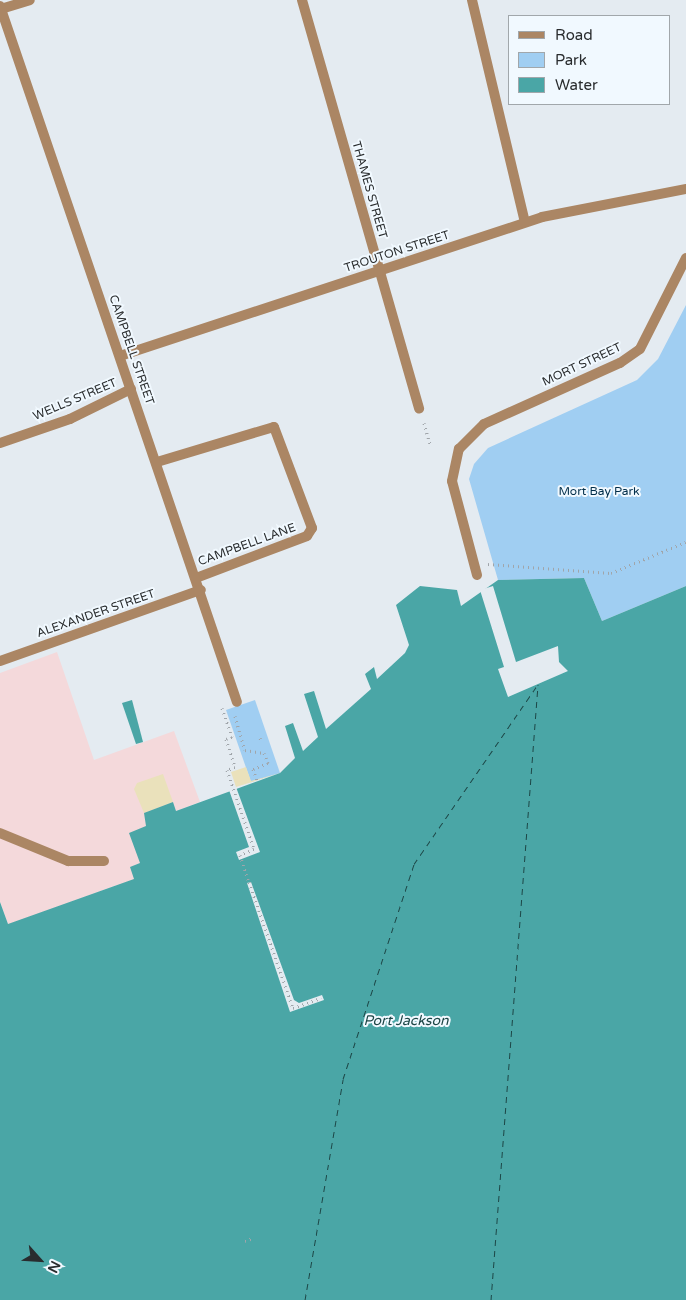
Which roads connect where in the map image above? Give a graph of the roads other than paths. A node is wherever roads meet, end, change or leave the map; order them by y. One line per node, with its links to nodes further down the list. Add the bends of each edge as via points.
1 (30, 0): 4 (street)
2 (302, 0): 8 (street, THAMES STREET)
3 (472, 0): 6 (street)
4 (0, 7): 9 (street, CAMPBELL STREET)
5 (686, 189): 6 (street, TROUTON STREET)
6 (525, 222): 8 (street, TROUTON STREET)
7 (686, 258): 14 (street, MORT STREET, via 640,349 620,363 472,432 454,461 452,481)
8 (379, 270): 9 (street, TROUTON STREET); 11 (street, THAMES STREET)
9 (120, 356): 10 (street, CAMPBELL STREET)
10 (131, 389): 12 (street, WELLS STREET, via 70,419); 13 (street, CAMPBELL STREET)
11 (420, 409)
12 (0, 443)
13 (157, 462): 15 (street, CAMPBELL STREET); 15 (street, CAMPBELL LANE, via 274,427 312,528 307,536)
14 (477, 575)
15 (196, 578): 16 (street, CAMPBELL STREET)
16 (201, 590): 17 (street, ALEXANDER STREET); 18 (street, CAMPBELL STREET)
17 (0, 661)
18 (237, 702)
19 (0, 833): 20 (street, via 68,861)
20 (104, 861)

